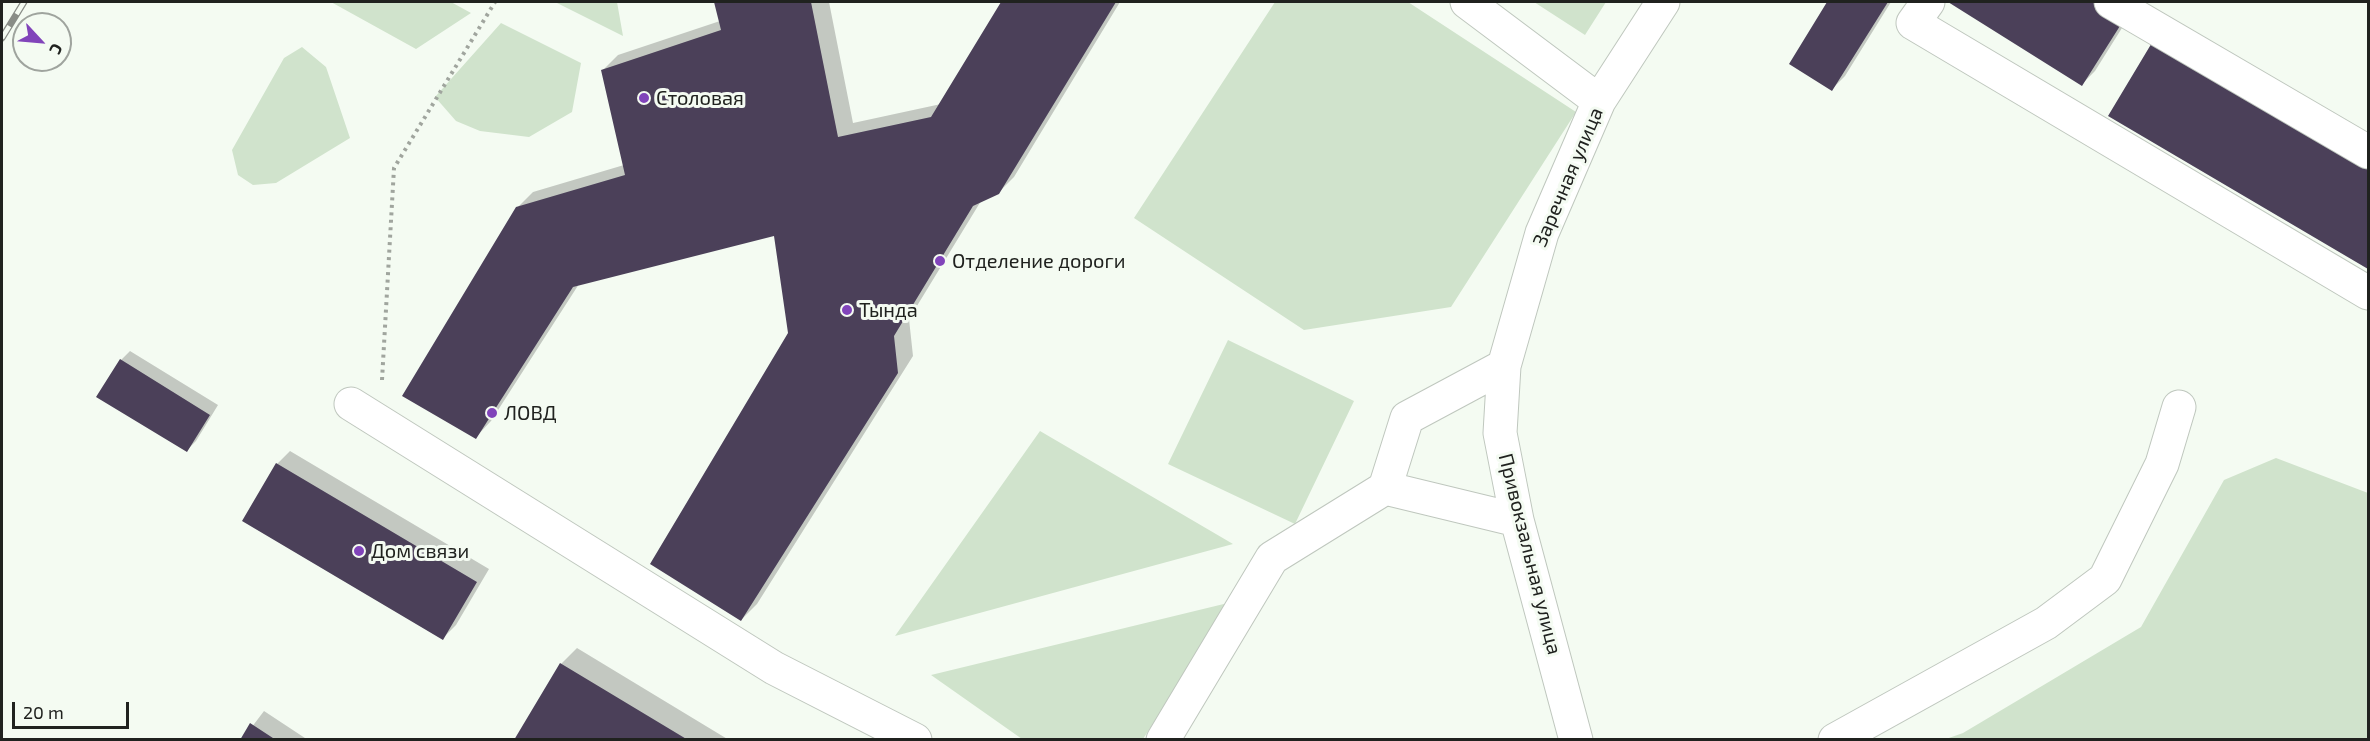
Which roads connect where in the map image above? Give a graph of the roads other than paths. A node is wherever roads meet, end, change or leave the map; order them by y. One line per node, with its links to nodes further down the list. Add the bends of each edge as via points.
1 (1467, 2): 5 (street)
2 (1663, 2): 5 (street, Заречная улица)
3 (1928, 2): 7 (street, via 1913,23)
4 (2111, 2): 6 (street)
5 (1599, 101): 8 (street, Заречная улица, via 1542,233)
6 (2368, 152)
7 (2368, 293)
8 (1504, 366): 11 (street, via 1407,418); 12 (street, Привокзальная улица, via 1500,433)
9 (351, 404): 13 (street, via 774,668)
10 (2179, 407): 16 (street, via 2162,464 2105,579 2046,623)
11 (1385, 488): 12 (street); 14 (street, via 1272,558)
12 (1518, 520): 15 (street, Привокзальная улица)
13 (915, 740)
14 (1163, 740)
15 (1576, 740)
16 (1835, 740)

